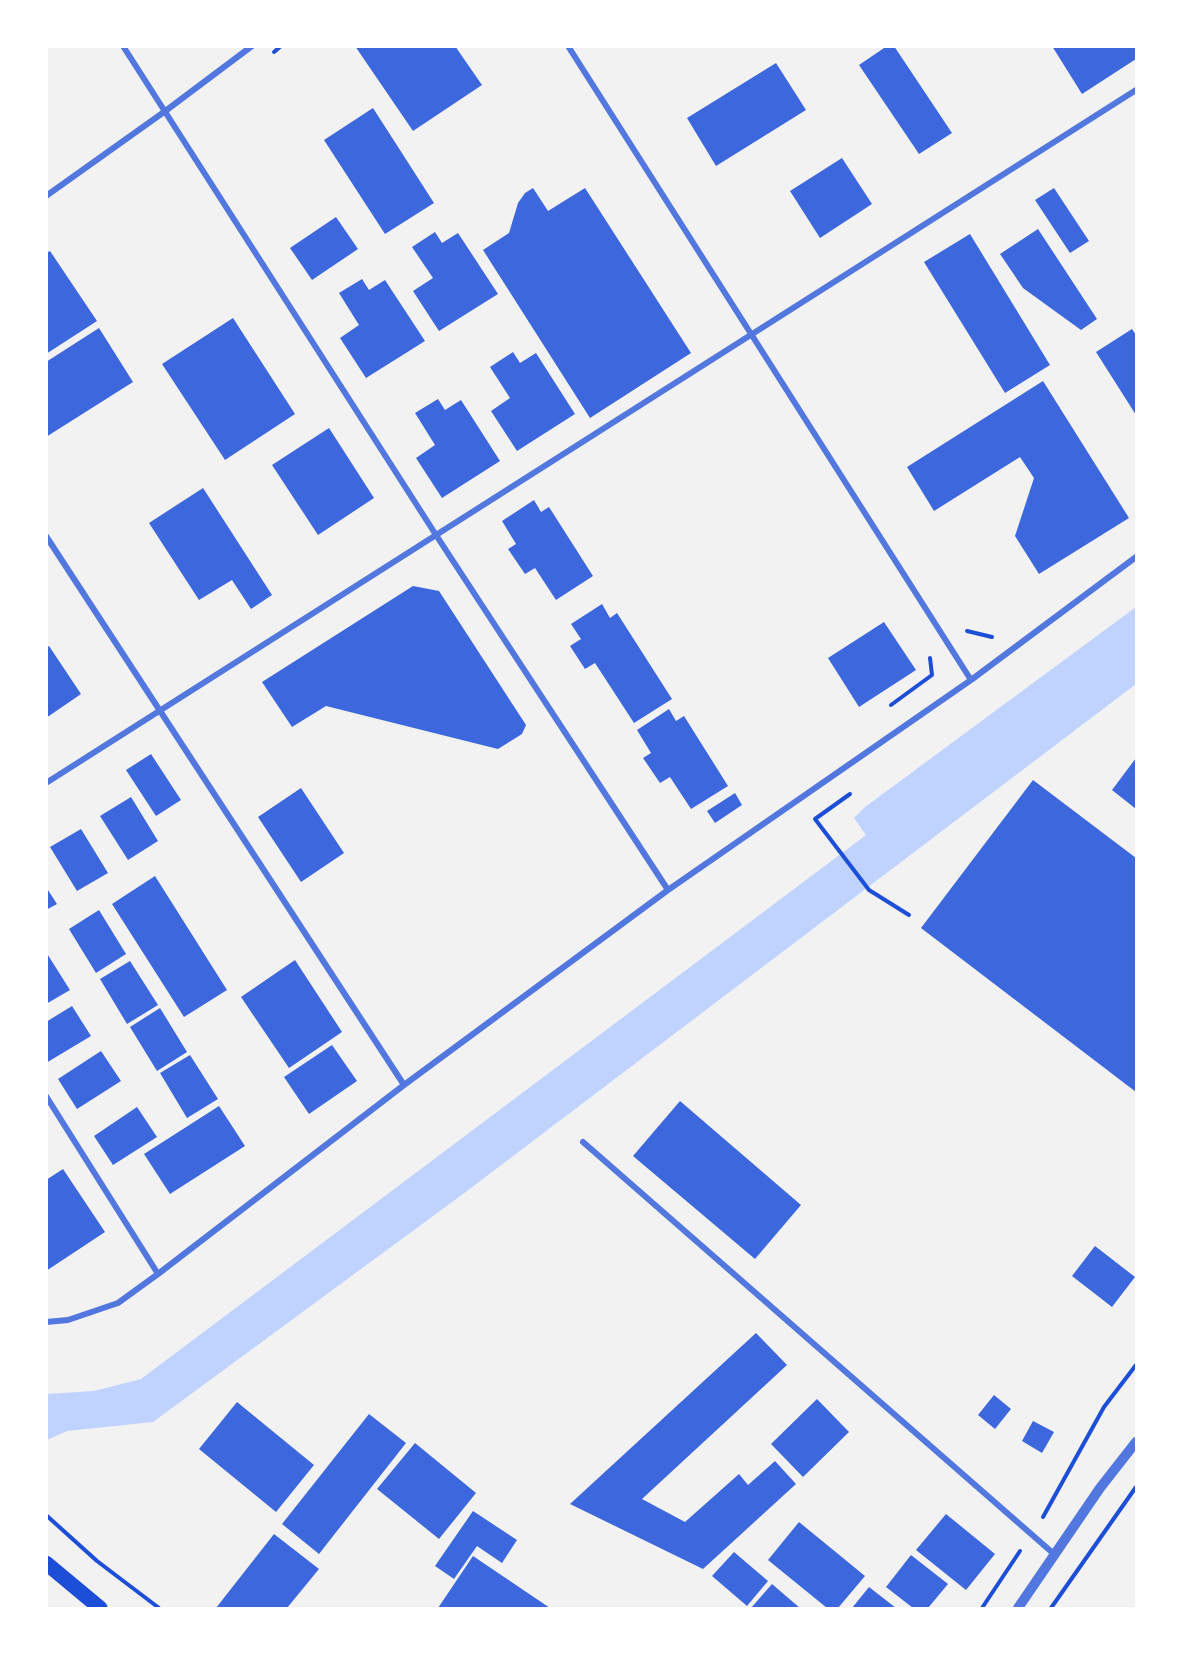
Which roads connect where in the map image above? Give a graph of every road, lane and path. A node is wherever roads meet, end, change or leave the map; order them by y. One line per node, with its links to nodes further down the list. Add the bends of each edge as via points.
1 (123, 46): 5 (street)
2 (252, 46): 5 (street)
3 (568, 46): 7 (street)
4 (1137, 90): 7 (street)
5 (164, 112): 6 (street); 8 (street)
6 (46, 196)
7 (752, 334): 8 (street); 14 (street)
8 (436, 535): 15 (street); 19 (street)
9 (46, 536): 15 (street)
10 (1137, 557): 14 (street)
11 (961, 630): 12 (path)
12 (993, 637)
13 (929, 651): 16 (path, via 932,675)
14 (970, 680): 19 (street)
15 (161, 710): 17 (street); 21 (street)
16 (885, 710)
17 (46, 783)
18 (815, 819): 20 (path, via 869,890)
19 (668, 890): 21 (street)
20 (909, 915)
21 (404, 1085): 24 (street)
22 (46, 1096): 24 (street)
23 (583, 1142): 30 (street)
24 (158, 1274): 25 (street, via 118,1303 68,1320)
25 (46, 1322)
26 (1137, 1365): 30 (path, via 1104,1407)
27 (1137, 1442): 31 (street)
28 (1137, 1487): 37 (path)
29 (46, 1515): 34 (path, via 97,1561)
30 (1031, 1534): 31 (street); 35 (path)
31 (1054, 1554): 36 (street)
32 (46, 1563): 33 (main road)
33 (100, 1608)
34 (159, 1608)
35 (981, 1608)
36 (1018, 1608)
37 (1051, 1608)

